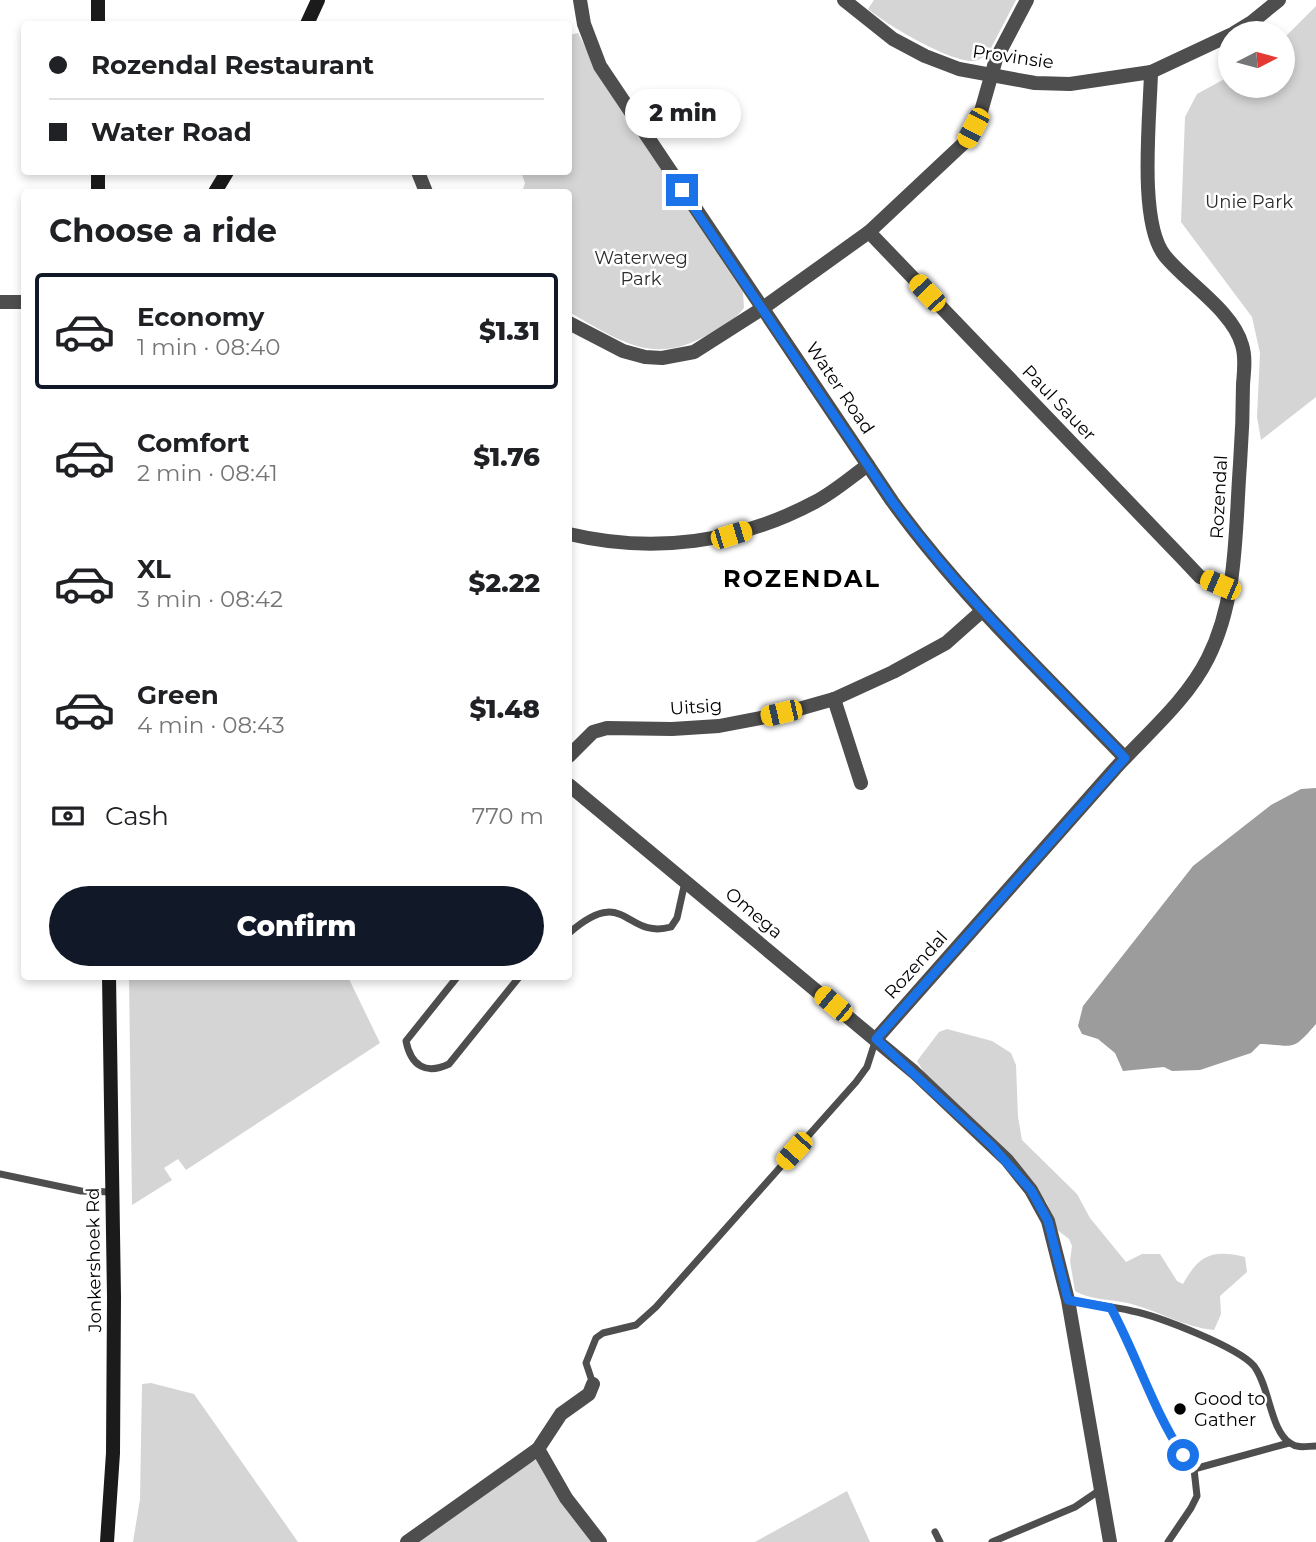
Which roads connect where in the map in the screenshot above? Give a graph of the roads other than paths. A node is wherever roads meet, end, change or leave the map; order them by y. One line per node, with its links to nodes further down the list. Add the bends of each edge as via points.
1 (98, 0): 7 (street)
2 (318, 0): 8 (street)
3 (580, 0): 16 (street, Water Road, via 600,66)
4 (844, 0): 12 (street, Provinsie, via 894,39 925,56)
5 (1027, 0): 12 (street)
6 (1279, 0): 9 (street, Provinsie)
7 (98, 21)
8 (311, 21)
9 (1253, 21)
10 (1218, 41): 11 (street, Provinsie)
11 (1151, 72): 12 (street, Provinsie, via 1070,84); 20 (street, Rozendal, via 1148,182 1155,242 1234,326 1243,347)
12 (991, 76): 13 (street, via 980,116 966,141)
13 (869, 232): 16 (street); 20 (street, Paul Sauer, via 1200,577)
14 (0, 302): 15 (street)
15 (21, 302)
16 (763, 308): 17 (street, via 694,352 662,358 623,351); 18 (street, Water Road)
17 (572, 325)
18 (868, 465): 19 (street, via 817,501 731,535 651,545); 21 (street, Water Road, via 928,551)
19 (572, 535)
20 (1230, 588): 24 (street, Rozendal, via 1216,638 1196,680)
21 (982, 611): 22 (street, Uitsig, via 946,643); 24 (street, Water Road)
22 (834, 699): 23 (street, Uitsig, via 719,726 607,728 593,732); 25 (street)
23 (572, 753)
24 (1125, 758): 32 (street, Rozendal)
25 (861, 783)
26 (572, 787): 27 (street, Omega)
27 (685, 881): 28 (lane, via 671,927 650,930 617,911 608,911); 32 (street, Omega)
28 (572, 931)
29 (109, 980): 34 (street, Jonkershoek Rd)
30 (455, 980): 31 (lane, via 406,1041 409,1056 421,1067 437,1069 449,1064)
31 (517, 980)
32 (876, 1039): 35 (street, Omega, via 1007,1160 1031,1190 1048,1221); 37 (lane, via 867,1067 856,1082 656,1307 636,1325 596,1338 586,1363)
33 (0, 1174): 34 (lane, via 82,1191)
34 (113, 1192): 44 (street, Jonkershoek Rd, via 114,1426)
35 (1068, 1300): 36 (lane); 42 (street, Omega)
36 (1111, 1308): 38 (lane, via 1150,1316 1241,1355 1261,1378 1281,1434); 41 (lane, via 1169,1434)
37 (593, 1384): 40 (street, via 589,1394 561,1414)
38 (1289, 1443): 39 (lane); 41 (lane)
39 (1316, 1446)
40 (538, 1449): 45 (street); 46 (street, via 566,1498)
41 (1194, 1469): 50 (lane, via 1197,1496)
42 (1100, 1490): 48 (lane, via 1075,1507); 49 (street, Omega)
43 (935, 1532): 47 (lane)
44 (107, 1542)
45 (407, 1542)
46 (600, 1542)
47 (940, 1542)
48 (992, 1542)
49 (1110, 1542)
50 (1168, 1542)

